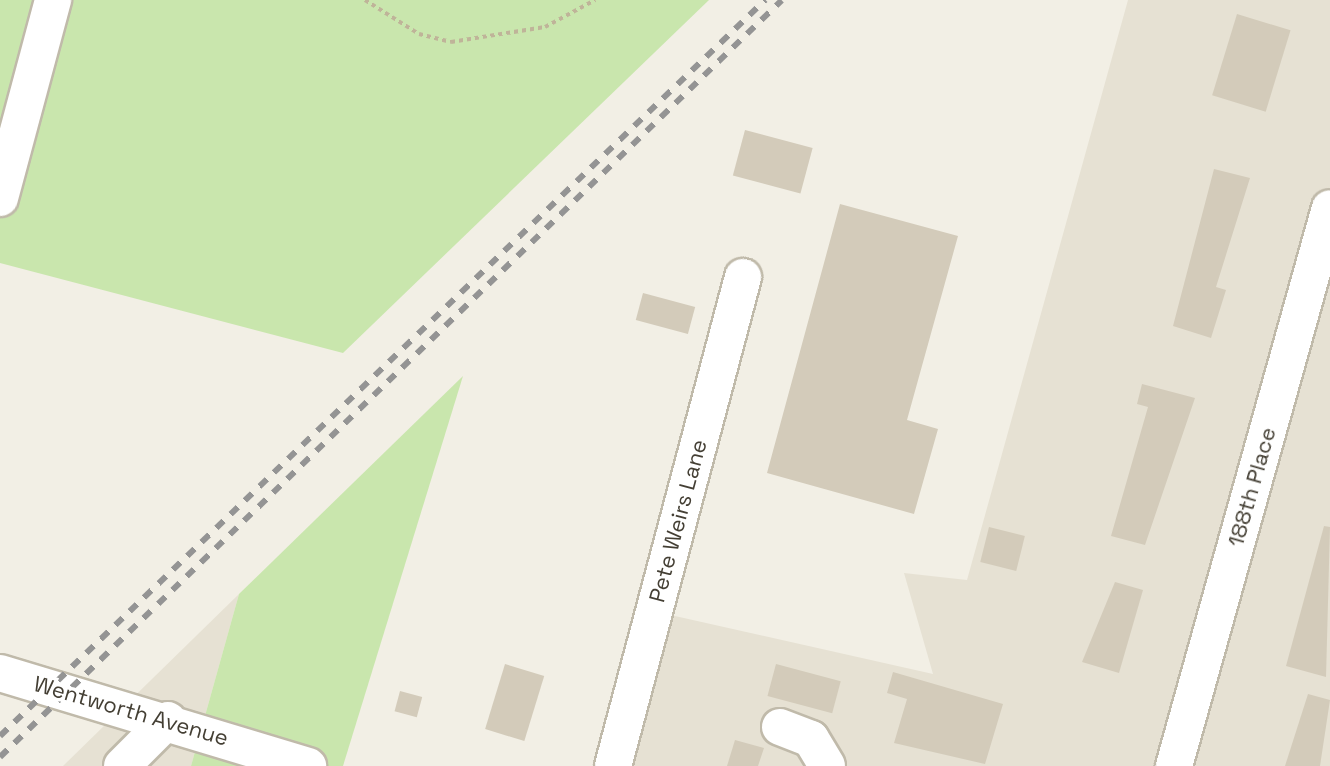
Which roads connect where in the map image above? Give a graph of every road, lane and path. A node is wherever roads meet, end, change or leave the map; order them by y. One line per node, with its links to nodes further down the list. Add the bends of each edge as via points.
1 (53, 0): 4 (street)
2 (365, 0): 3 (path, via 419,34 451,42 545,27)
3 (595, 0)
4 (0, 198)
5 (1330, 208): 14 (street, 188th Place)
6 (743, 277): 12 (street, Pete Weirs Lane)
7 (0, 673): 8 (street, Wentworth Avenue)
8 (168, 720): 10 (street); 11 (street, Wentworth Avenue)
9 (780, 727): 13 (street, via 811,739 827,755)
10 (122, 766)
11 (308, 766)
12 (613, 766)
13 (827, 766)
14 (1174, 766)

